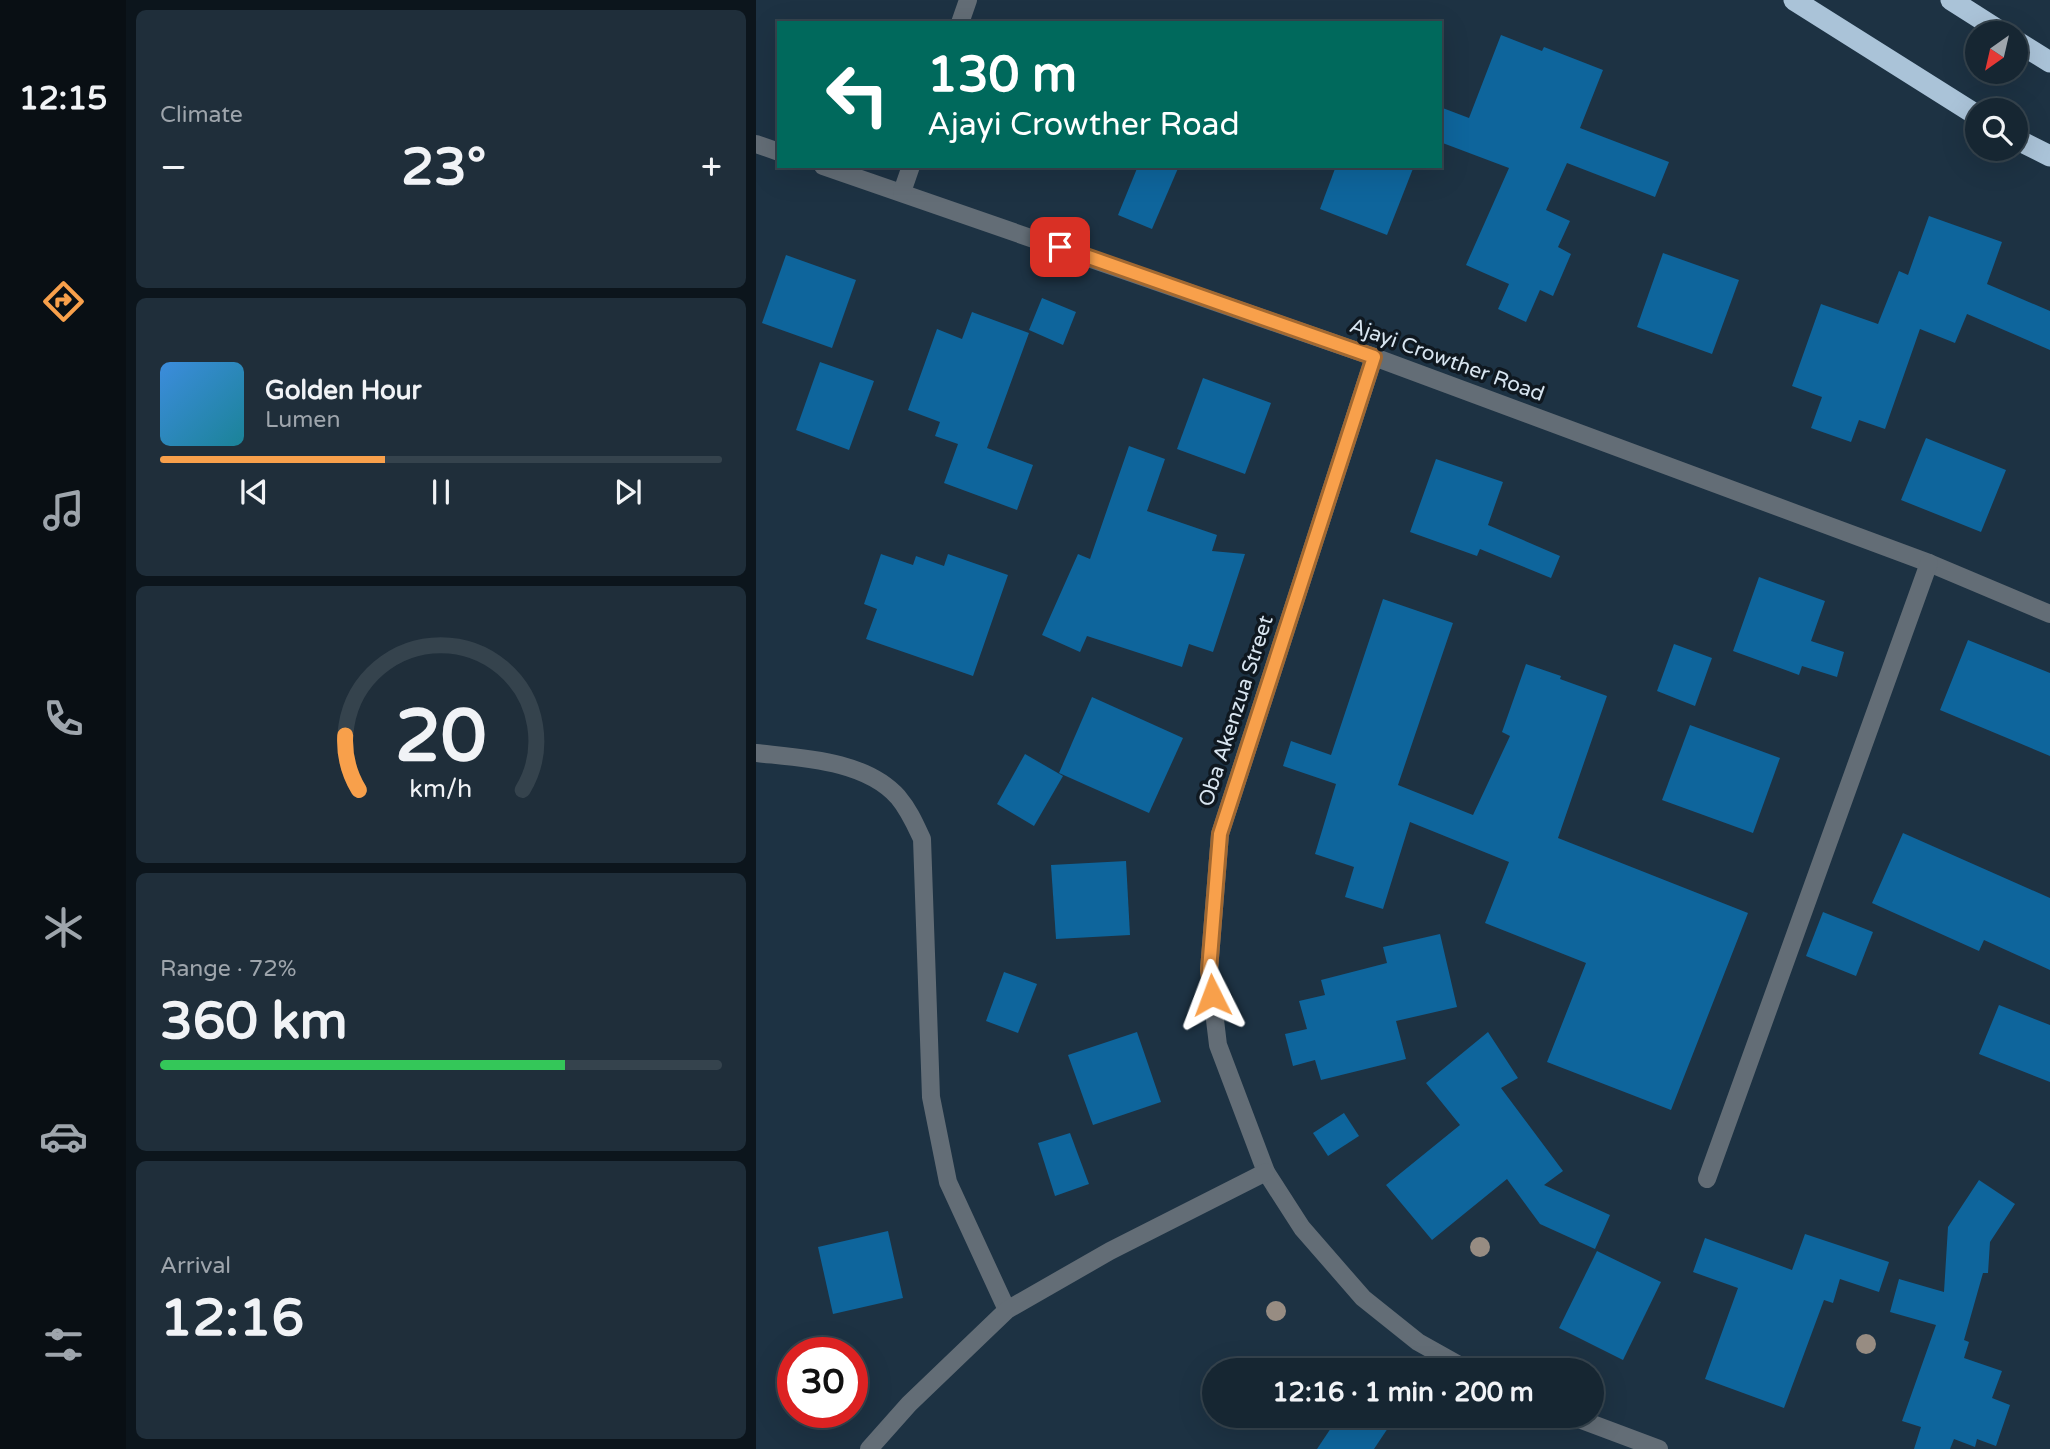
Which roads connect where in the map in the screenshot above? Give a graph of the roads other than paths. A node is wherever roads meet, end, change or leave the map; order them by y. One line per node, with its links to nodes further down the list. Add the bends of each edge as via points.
1 (968, 0): 4 (street)
2 (1794, 0): 8 (highway)
3 (1951, 0): 5 (highway)
4 (961, 21)
5 (1984, 21)
6 (2028, 48): 7 (highway)
7 (2050, 62)
8 (1965, 108)
9 (756, 144): 11 (street)
10 (2028, 145): 12 (highway)
11 (777, 151)
12 (2050, 156)
13 (829, 168): 15 (street, Ajayi Crowther Road)
14 (910, 168): 15 (street)
15 (902, 192): 16 (street, Ajayi Crowther Road)
16 (1374, 357): 17 (street, Ajayi Crowther Road); 20 (street, Oba Akenzua Street, via 1220,834 1209,970 1218,1045)
17 (1929, 563): 18 (street, Ajayi Crowther Road); 21 (street)
18 (2050, 614)
19 (756, 753): 22 (street, via 834,762 875,780 903,804 922,839 931,1097 948,1182)
20 (1266, 1172): 22 (street, via 1110,1251); 23 (street, Oba Akenzua Street, via 1302,1228 1363,1298 1418,1342)
21 (1707, 1179)
22 (1007, 1310): 25 (street)
23 (1447, 1358)
24 (1603, 1428): 26 (street)
25 (869, 1449)
26 (1659, 1449)

